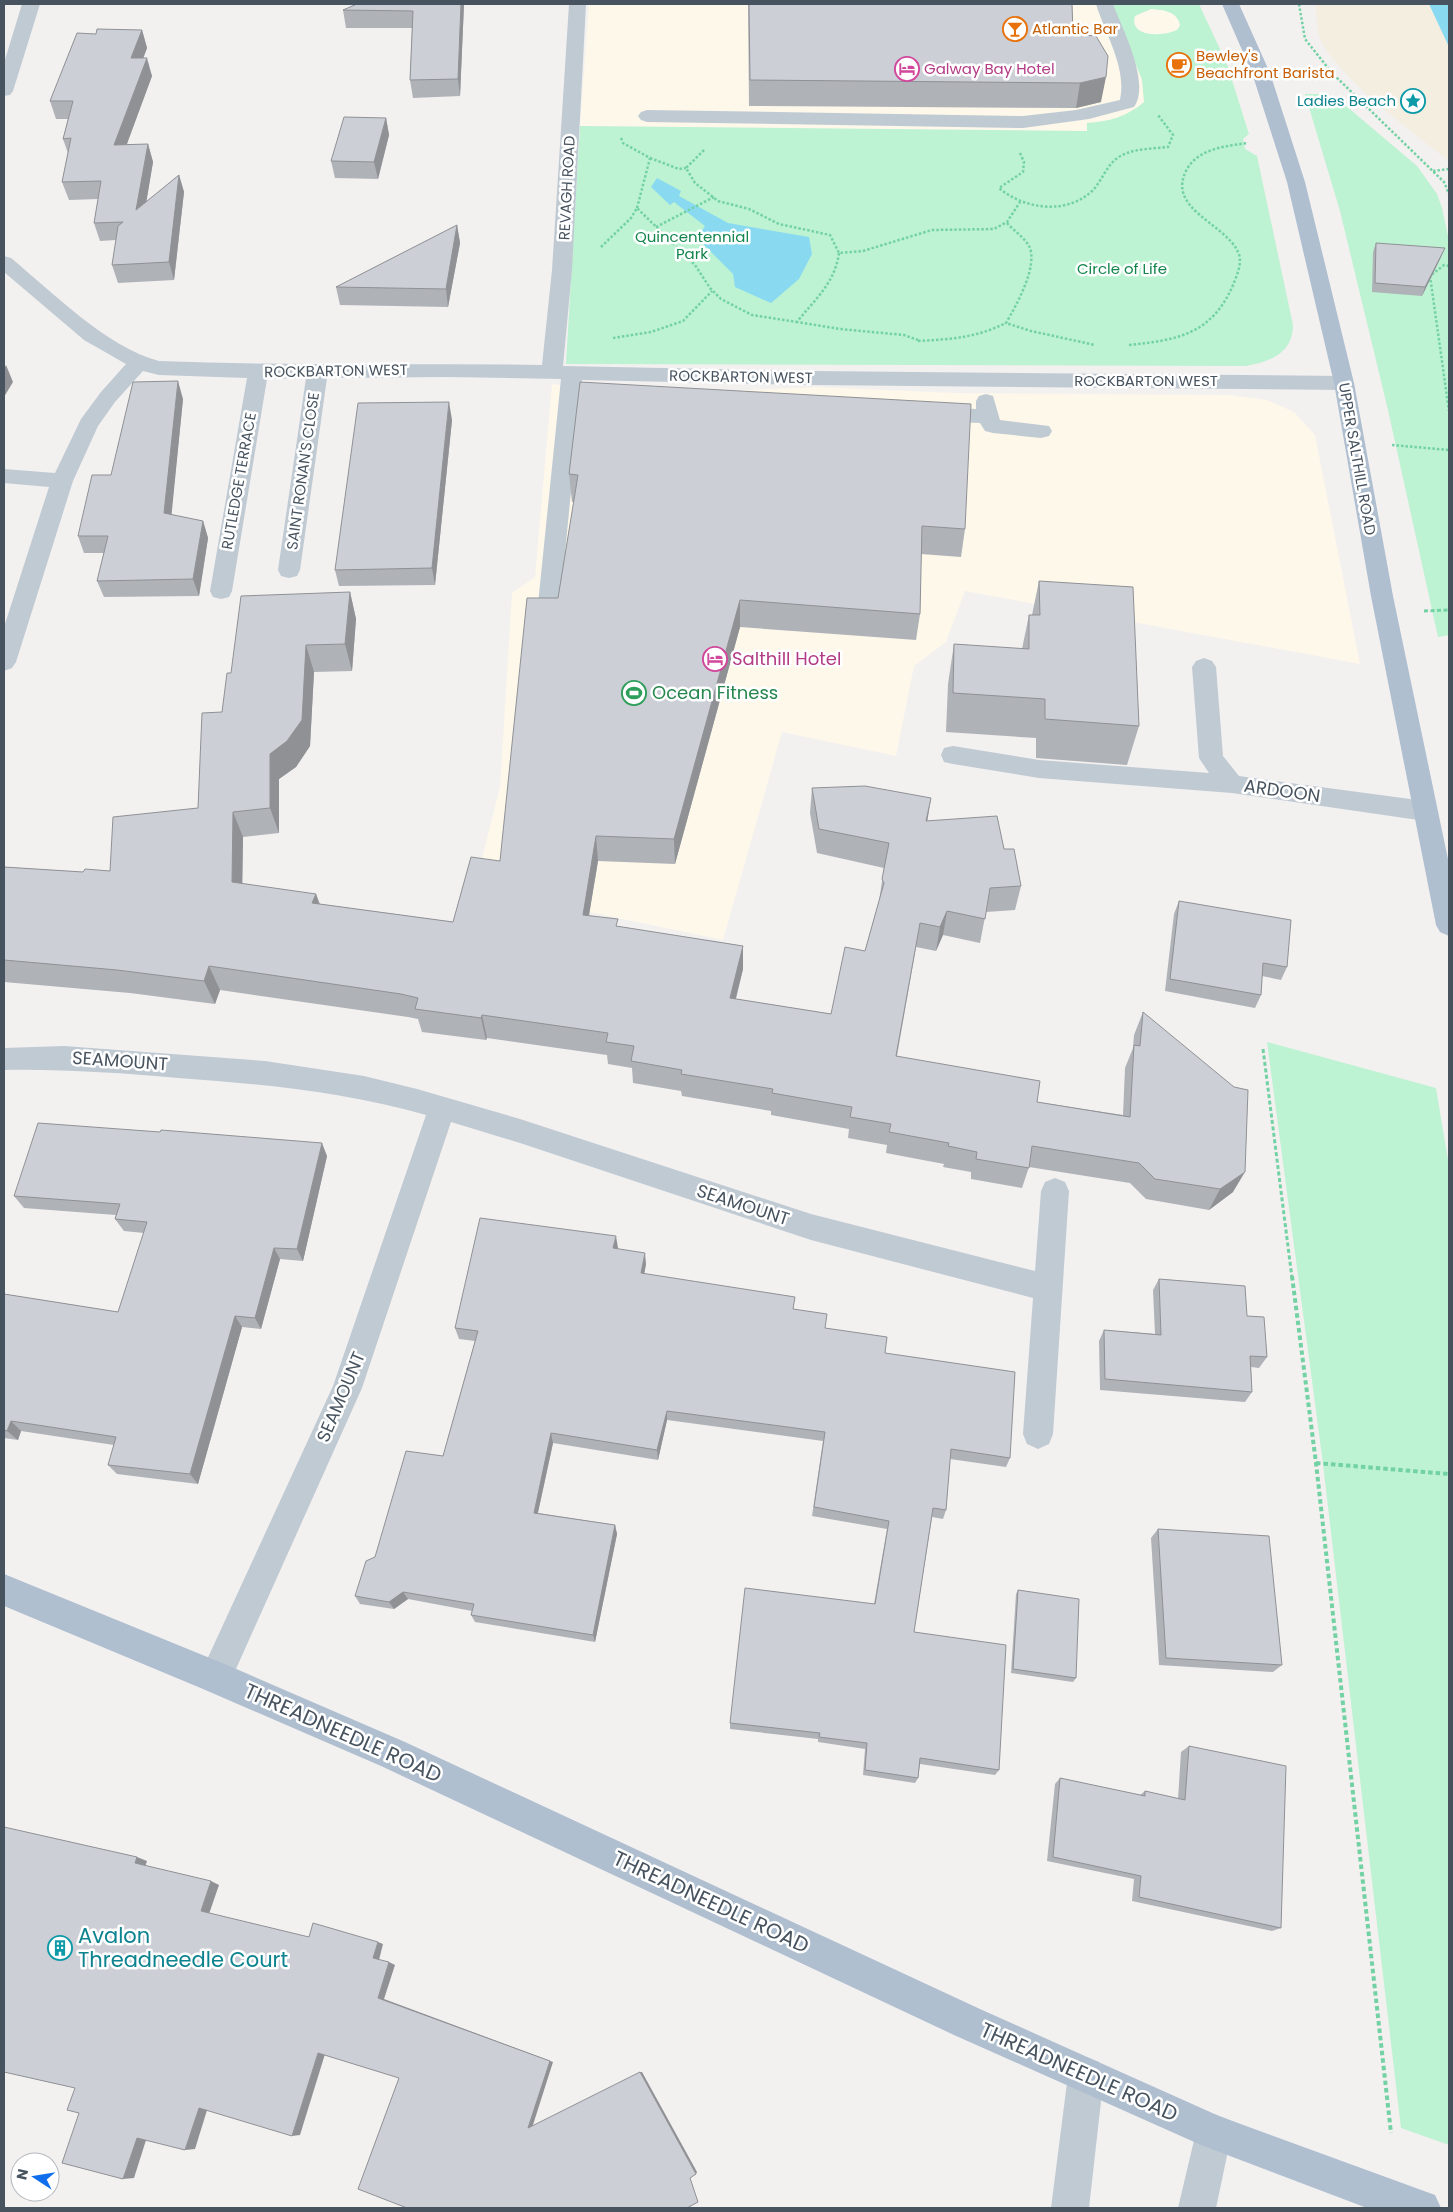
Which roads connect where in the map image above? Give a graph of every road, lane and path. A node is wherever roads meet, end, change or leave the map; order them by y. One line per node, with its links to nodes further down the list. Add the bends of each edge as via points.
1 (31, 4): 6 (street)
2 (577, 4): 9 (street, REVAGH ROAD)
3 (1104, 4): 7 (street, via 1128,68 1132,93)
4 (1230, 4): 42 (main road, UPPER SALTHILL ROAD, via 1261,72 1296,182)
5 (1299, 4): 16 (path, via 1305,39 1332,73)
6 (4, 90)
7 (1129, 101): 8 (street, via 1108,110 1023,122); 21 (path, via 1153,111 1167,125 1173,135 1168,148 1136,151 1117,159 1090,193 1073,203 1056,207)
8 (647, 116)
9 (570, 127): 13 (path, via 620,135 623,143); 25 (street, REVAGH ROAD)
10 (1252, 143): 33 (path, via 1227,145 1203,153 1194,159 1181,179 1192,208 1222,233 1238,252 1237,277 1226,302 1215,316 1186,336 1167,342)
11 (712, 146): 14 (path)
12 (1016, 150): 21 (path, via 1024,162 1023,172 999,188 1010,199)
13 (650, 158): 14 (path, via 679,170); 22 (path)
14 (686, 168): 20 (path, via 695,183)
15 (1449, 169): 16 (path)
16 (1433, 171): 17 (path)
17 (1444, 182): 18 (path); 19 (path)
18 (1449, 182)
19 (1449, 194)
20 (714, 197): 24 (path); 26 (path, via 718,201 750,209 779,224 830,235)
21 (1020, 202): 23 (path)
22 (637, 208): 24 (path); 25 (path, via 631,218 596,251)
23 (1007, 223): 26 (path, via 974,230 933,230 854,254); 31 (path, via 1030,247 1032,254 1029,272)
24 (656, 227): 29 (path, via 694,264)
25 (563, 251): 36 (street, REVAGH ROAD)
26 (839, 253): 30 (path, via 838,270 831,282)
27 (4, 262): 35 (street, via 90,335)
28 (1449, 266): 44 (path, via 1444,265 1430,276)
29 (712, 291): 30 (path, via 746,314); 36 (path, via 683,321 651,332 593,342)
30 (797, 322): 32 (path, via 904,335)
31 (1006, 323): 32 (path, via 988,332 963,338); 34 (path)
32 (918, 340): 40 (path)
33 (1125, 345)
34 (1098, 346)
35 (140, 364): 37 (street, ROCKBARTON WEST, via 159,368); 51 (street, via 108,396 88,424)
36 (559, 368): 38 (street, ROCKBARTON WEST); 39 (street, ROCKBARTON WEST); 54 (street, REVAGH ROAD)
37 (258, 372): 38 (street, ROCKBARTON WEST); 53 (street, RUTLEDGE TERRACE)
38 (317, 372): 52 (street, SAINT RONAN'S CLOSE)
39 (752, 377): 40 (street, ROCKBARTON WEST); 43 (street)
40 (913, 379): 41 (street, ROCKBARTON WEST)
41 (985, 380): 42 (street, ROCKBARTON WEST); 46 (street)
42 (1344, 383): 61 (main road, UPPER SALTHILL ROAD)
43 (751, 400)
44 (1449, 410)
45 (908, 413): 46 (street)
46 (987, 416): 47 (street, via 992,426)
47 (1041, 431)
48 (1389, 445): 49 (path)
49 (1449, 450)
50 (4, 476): 51 (street)
51 (62, 481): 57 (street)
52 (289, 570)
53 (221, 591)
54 (549, 604)
55 (1449, 610): 56 (path)
56 (1424, 611)
57 (4, 662)
58 (1204, 667): 60 (street, ARDOON, via 1211,758)
59 (953, 755): 60 (street, via 1039,769)
60 (1232, 784): 61 (street, ARDOON)
61 (1425, 810): 62 (main road, UPPER SALTHILL ROAD)
62 (1449, 925)
63 (1264, 1049): 69 (path)
64 (4, 1059): 65 (street, SEAMOUNT, via 52,1056 278,1074 364,1088)
65 (442, 1108): 67 (street, SEAMOUNT, via 778,1218); 72 (street, SEAMOUNT, via 353,1372)
66 (1055, 1191): 67 (street)
67 (1049, 1288): 68 (street)
68 (1038, 1434)
69 (1316, 1462): 70 (path); 75 (path)
70 (1449, 1474)
71 (4, 1590): 72 (main road, THREADNEEDLE ROAD)
72 (216, 1677): 73 (main road, THREADNEEDLE ROAD, via 393,1754)
73 (1086, 2075): 74 (main road, THREADNEEDLE ROAD); 76 (street)
74 (1214, 2132): 77 (street); 78 (main road, THREADNEEDLE ROAD)
75 (1391, 2133)
76 (1070, 2208)
77 (1197, 2208)
78 (1422, 2208)

